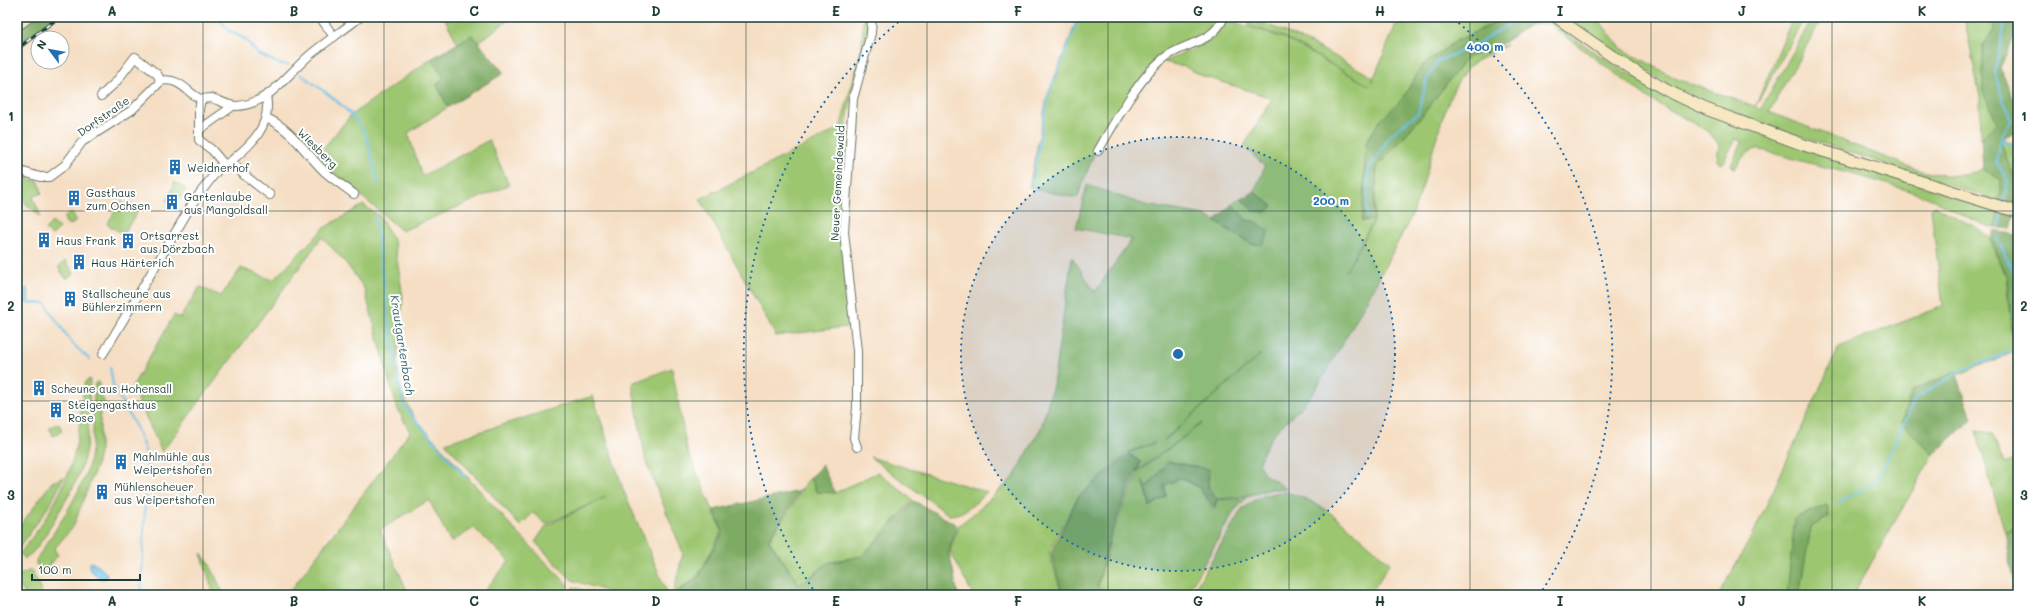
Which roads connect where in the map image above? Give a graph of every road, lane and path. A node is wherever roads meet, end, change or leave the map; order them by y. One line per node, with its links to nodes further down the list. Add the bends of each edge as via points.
1 (28, 17): 7 (main road)
2 (320, 17): 8 (street)
3 (360, 17): 8 (street)
4 (872, 17): 24 (street, Neuer Gemeindewald, via 871,33 853,100 844,232 857,350 854,438)
5 (1224, 17): 16 (street, via 1214,32 1164,58 1152,69)
6 (1556, 17): 22 (main road, via 1626,66 1666,90 1706,109 1804,145)
7 (17, 25)
8 (334, 38): 11 (street, via 311,54)
9 (161, 81): 10 (street, via 157,74 135,57 116,82); 12 (street, via 172,81 182,85); 19 (street, Dorfstraße, via 132,110 82,142 65,165 49,177)
10 (101, 96)
11 (266, 96): 13 (street, via 245,105); 14 (street)
12 (201, 99): 13 (street, via 212,98); 15 (street)
13 (233, 106): 15 (street)
14 (266, 118): 17 (street, via 260,133); 20 (street, Wiesberg, via 290,134 325,171)
15 (199, 130): 18 (street, via 200,142 212,150)
16 (1098, 151)
17 (232, 161): 18 (street); 21 (street, via 244,176)
18 (223, 163): 23 (street, via 194,201)
19 (17, 170)
20 (354, 194)
21 (270, 195)
22 (2018, 212)
23 (103, 354)
24 (857, 448)

